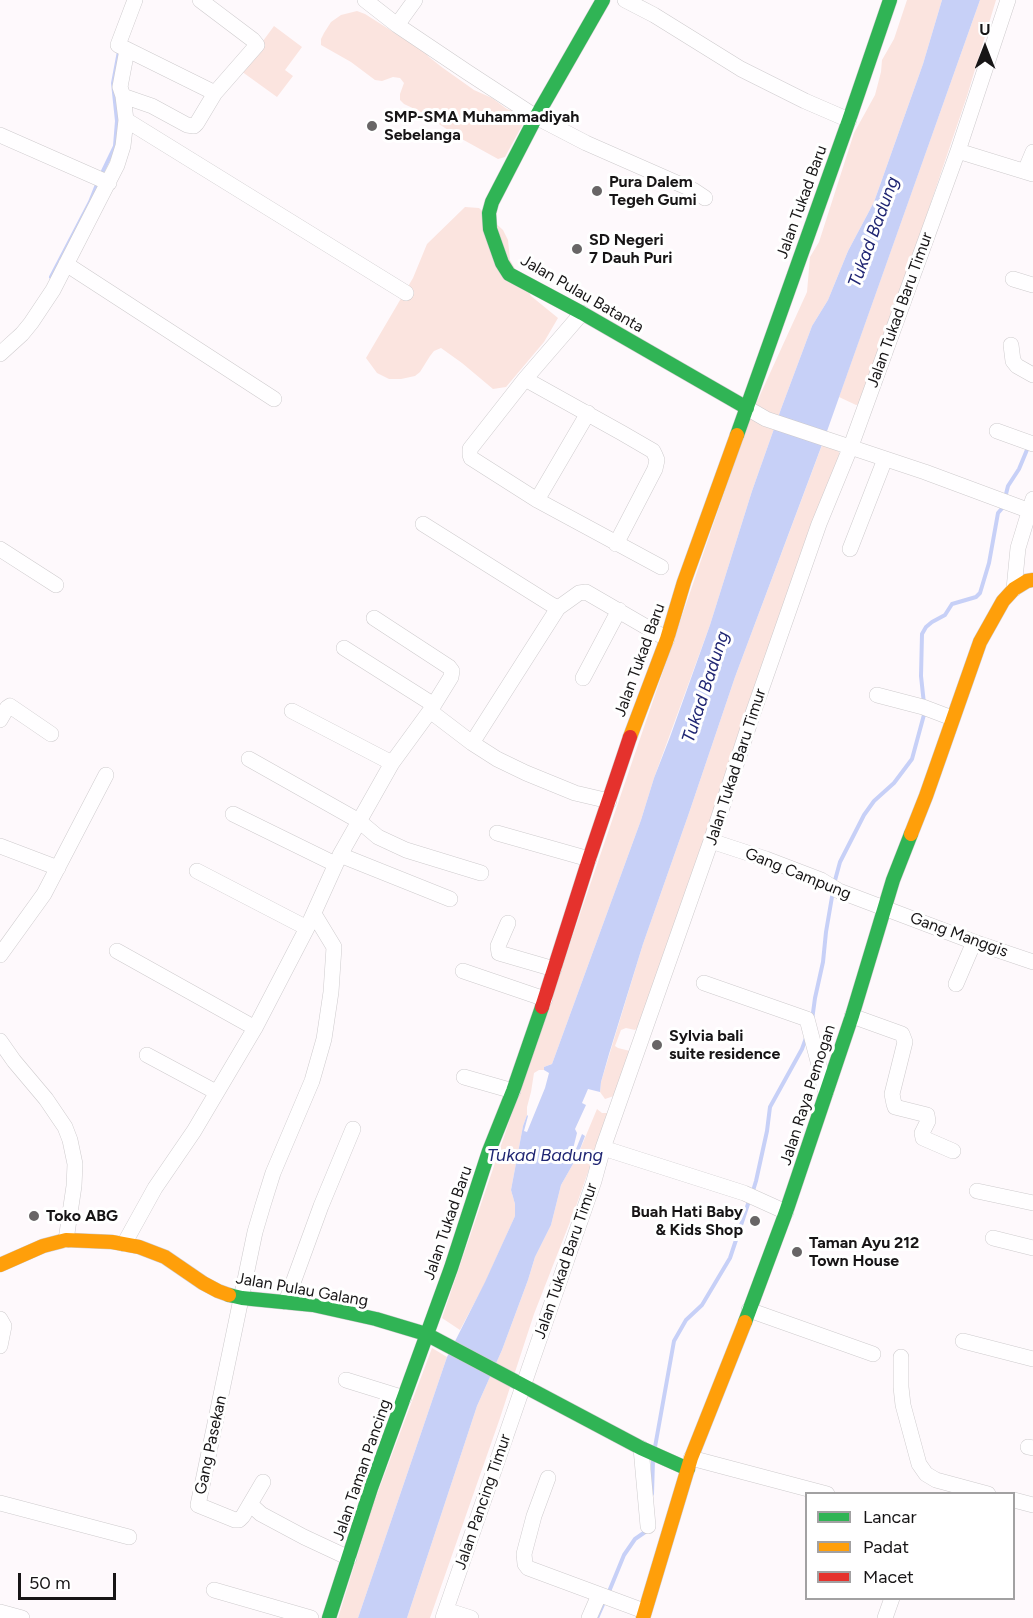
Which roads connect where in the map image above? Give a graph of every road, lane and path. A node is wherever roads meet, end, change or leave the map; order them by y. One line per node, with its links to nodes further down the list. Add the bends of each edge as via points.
1 (135, 0): 10 (street, via 118,44)
2 (200, 0): 11 (street, via 256,43 256,48)
3 (365, 0): 9 (street)
4 (415, 0): 9 (street)
5 (603, 0): 13 (street, Jalan Pulau Batanta)
6 (625, 0): 15 (street, via 741,69)
7 (890, 0): 15 (street, Jalan Tukad Baru)
8 (1008, 0): 17 (street, Jalan Tukad Baru Timur)
9 (397, 25): 13 (street)
10 (123, 48): 11 (street); 12 (street)
11 (215, 93): 12 (street, via 194,126)
12 (123, 96): 14 (street)
13 (536, 117): 21 (street); 26 (street, Jalan Pulau Batanta, via 492,202 490,229 509,274)
14 (126, 120): 20 (street, via 117,165); 25 (street)
15 (849, 120): 32 (street, Jalan Tukad Baru)
16 (0, 135): 20 (street)
17 (958, 152): 19 (street); 36 (street, Jalan Tukad Baru Timur)
18 (1033, 152): 19 (street)
19 (1029, 173)
20 (101, 180): 22 (street)
21 (705, 198)
22 (66, 264): 28 (street, via 31,323); 31 (street)
23 (1013, 279): 24 (street)
24 (1033, 285)
25 (406, 293)
26 (582, 313): 30 (street); 32 (street, Jalan Pulau Batanta)
27 (1011, 345): 29 (street, via 1013,361)
28 (0, 354)
29 (1033, 375)
30 (525, 379): 33 (street); 38 (street, via 470,449 470,455)
31 (274, 399)
32 (747, 408): 36 (street, via 766,419); 51 (street, Jalan Tukad Baru)
33 (588, 413): 38 (street); 41 (street, via 653,451 657,460)
34 (998, 431): 35 (street)
35 (1029, 443)
36 (846, 445): 37 (street); 68 (street, Jalan Tukad Baru Timur)
37 (885, 459): 39 (street, via 1015,505); 43 (street)
38 (537, 500): 41 (street)
39 (1031, 505): 47 (street, via 1018,548)
40 (423, 524): 48 (street)
41 (616, 544): 44 (street)
42 (0, 549): 46 (street)
43 (850, 549)
44 (661, 567)
45 (1033, 580): 47 (street)
46 (56, 585)
47 (1014, 589): 57 (street, Jalan Raya Pemogan, via 980,642)
48 (558, 608): 49 (street, via 586,592); 60 (street)
49 (619, 610): 51 (street); 53 (street)
50 (374, 618): 55 (street, via 451,669 452,677)
51 (667, 639): 64 (street, Jalan Tukad Baru)
52 (344, 648): 55 (street)
53 (583, 678)
54 (877, 694): 57 (street)
55 (432, 708): 60 (street); 62 (street)
56 (292, 711): 62 (street)
57 (946, 716): 76 (street, Jalan Raya Pemogan, via 926,796)
58 (0, 720): 59 (street, via 10,706)
59 (51, 734)
60 (472, 743): 64 (street, via 526,773 575,793)
61 (249, 759): 66 (street)
62 (392, 763): 66 (street)
63 (106, 775): 72 (street)
64 (609, 801): 70 (street, Jalan Tukad Baru)
65 (233, 814): 71 (street)
66 (359, 821): 71 (street); 74 (street, via 378,837 406,850)
67 (497, 833): 70 (street)
68 (711, 841): 76 (street, Gang Campung); 97 (street, Jalan Tukad Baru Timur)
69 (0, 846): 72 (street)
70 (589, 859): 83 (street, Jalan Tukad Baru)
71 (338, 860): 75 (street); 77 (street)
72 (58, 868): 81 (street)
73 (197, 871): 77 (street)
74 (481, 873)
75 (450, 899)
76 (884, 907): 79 (street, Gang Manggis); 88 (street, Jalan Raya Pemogan)
77 (311, 921): 89 (street); 107 (street, via 335,951 330,1008 312,1081 263,1205)
78 (508, 922): 83 (street, via 499,953)
79 (974, 942): 82 (street, Gang Manggis); 86 (street)
80 (117, 951): 89 (street)
81 (0, 954)
82 (1033, 962)
83 (554, 969): 87 (street, Jalan Tukad Baru)
84 (463, 971): 87 (street)
85 (704, 983): 95 (street, via 807,1018)
86 (956, 984)
87 (545, 999): 93 (street, Jalan Tukad Baru)
88 (852, 1016): 95 (street, Jalan Raya Pemogan); 98 (street, via 902,1034 905,1042 892,1094 895,1107 927,1115 923,1138)
89 (255, 1028): 94 (street)
90 (0, 1041): 103 (street, via 46,1098 70,1140 75,1164)
91 (147, 1055): 94 (street)
92 (464, 1077): 93 (street)
93 (513, 1091): 111 (street, Jalan Tukad Baru, via 489,1151)
94 (216, 1092): 104 (street)
95 (826, 1092): 101 (street, Jalan Raya Pemogan)
96 (353, 1129): 108 (street)
97 (603, 1148): 101 (street, via 744,1193); 118 (street, Jalan Tukad Baru Timur)
98 (953, 1151)
99 (977, 1191): 100 (street)
100 (1033, 1203)
101 (786, 1212): 109 (street, Jalan Raya Pemogan)
102 (993, 1238): 105 (street)
103 (66, 1240): 104 (street, Jalan Pulau Galang); 106 (street, Jalan Pulau Galang)
104 (124, 1244): 107 (street, Jalan Pulau Galang, via 165,1257 218,1291)
105 (1033, 1248)
106 (0, 1265)
107 (242, 1298): 108 (street, Jalan Pulau Galang); 128 (street, Gang Pasekan, via 198,1505 235,1520 241,1518)
108 (286, 1302): 111 (street, Jalan Pulau Galang, via 376,1319)
109 (749, 1310): 114 (street); 121 (street, Jalan Raya Pemogan)
110 (0, 1319): 113 (street, via 4,1326)
111 (430, 1336): 118 (street, Jalan Pulau Galang); 119 (street, Jalan Taman Pancing)
112 (963, 1341): 116 (street)
113 (0, 1346)
114 (873, 1354)
115 (901, 1357): 125 (street, via 903,1405 919,1464 936,1479)
116 (1033, 1359)
117 (346, 1380): 119 (street)
118 (523, 1386): 120 (street, Jalan Pulau Galang); 137 (street, Jalan Pancing Timur)
119 (404, 1398): 132 (street, Jalan Taman Pancing)
120 (645, 1449): 121 (street, Jalan Pulau Galang); 130 (street)
121 (685, 1464): 124 (street); 138 (street, Jalan Raya Pemogan)
122 (548, 1478): 134 (street, via 534,1516 525,1564)
123 (263, 1482): 128 (street, Gang Pasekan)
124 (817, 1492)
125 (981, 1492)
126 (1015, 1500): 129 (street)
127 (0, 1503): 131 (street)
128 (250, 1504): 132 (street, via 261,1514)
129 (1033, 1505)
130 (648, 1526)
131 (129, 1537)
132 (349, 1558): 141 (street, Jalan Taman Pancing)
133 (214, 1590): 140 (street)
134 (601, 1595): 138 (street); 143 (street)
135 (892, 1600): 144 (street)
136 (0, 1612): 139 (street)
137 (445, 1614): 142 (street)
138 (644, 1615)
139 (22, 1618)
140 (311, 1618)
141 (330, 1618)
142 (471, 1618)
143 (590, 1618)
144 (885, 1618)

